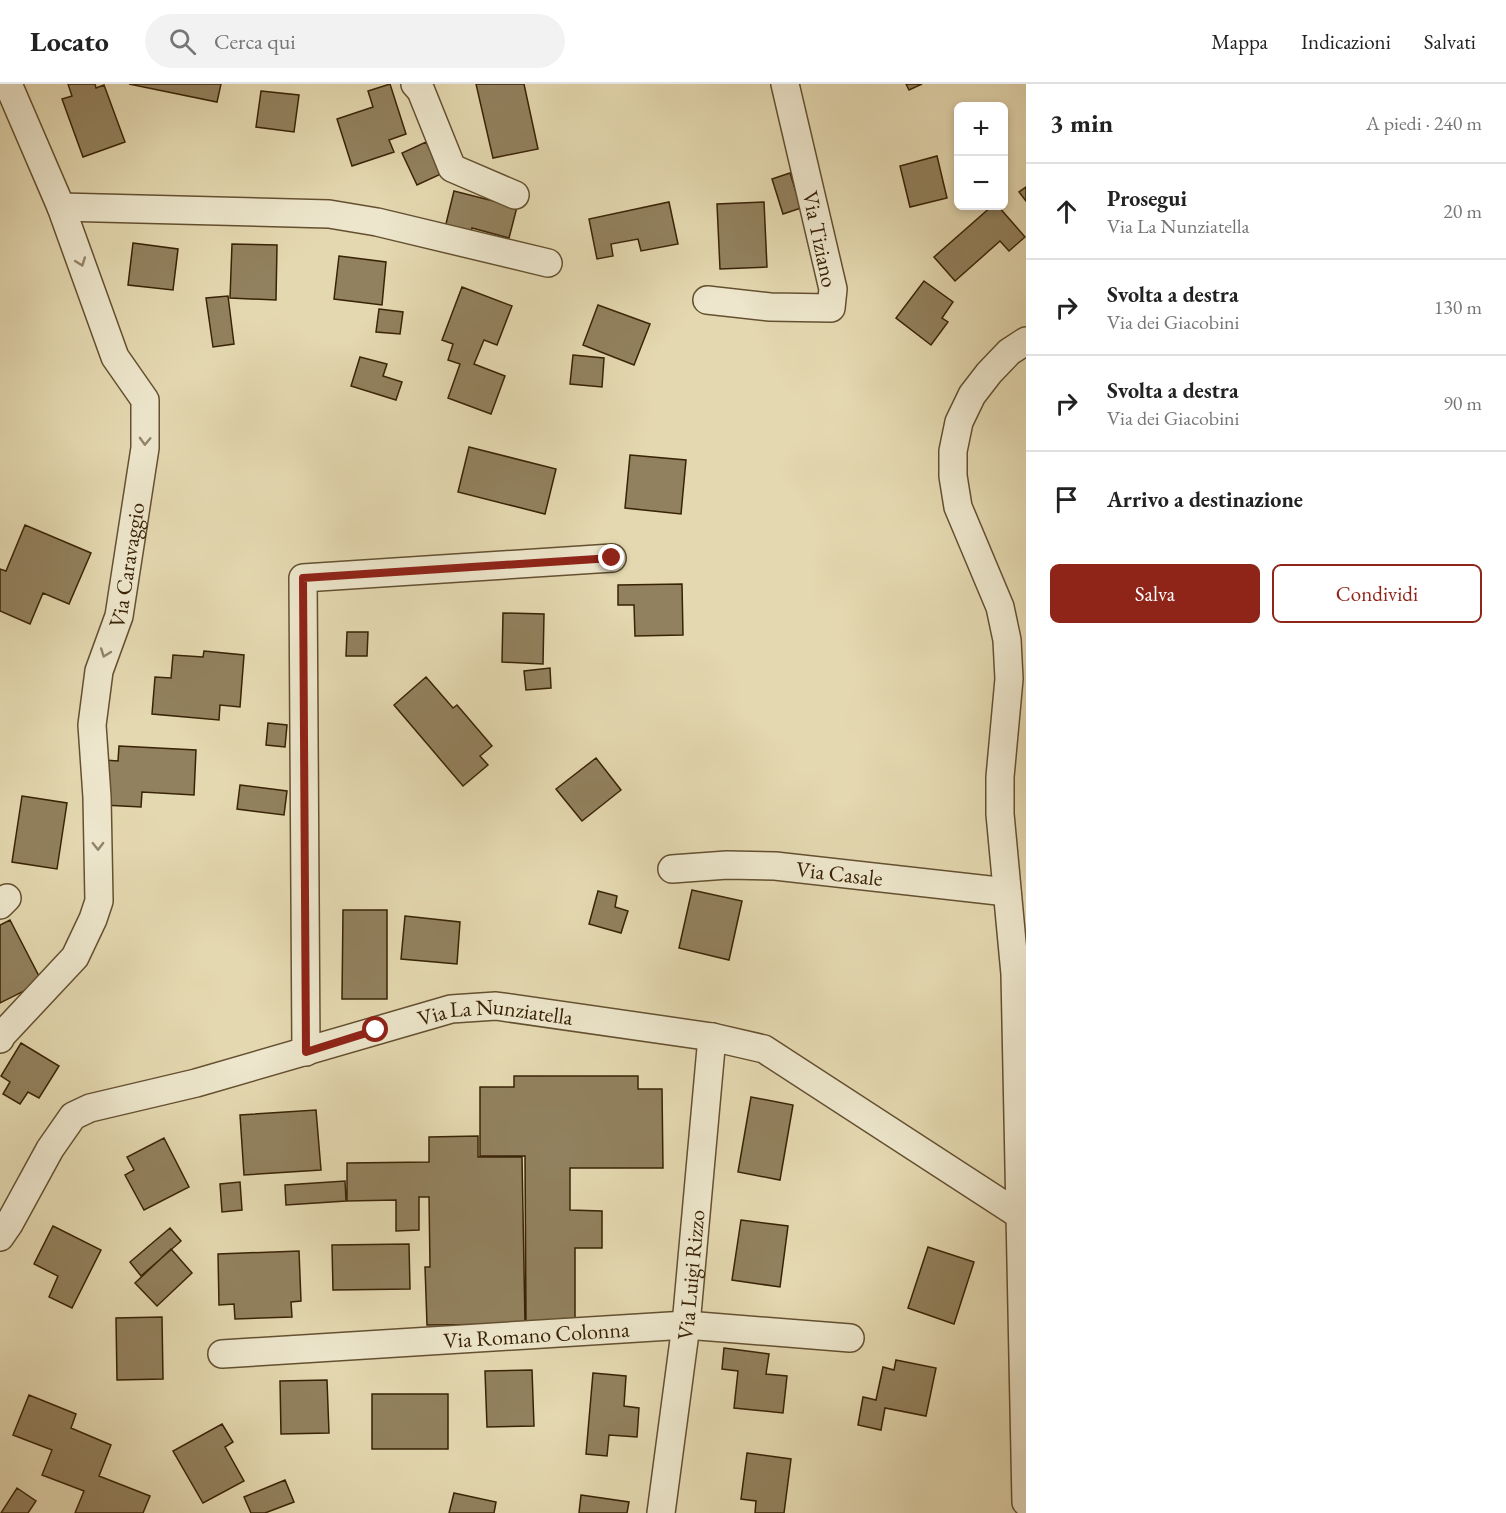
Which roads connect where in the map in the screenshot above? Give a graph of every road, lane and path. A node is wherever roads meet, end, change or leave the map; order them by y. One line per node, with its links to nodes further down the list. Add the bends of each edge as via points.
1 (8, 84): 5 (street, Via Caravaggio)
2 (415, 84): 4 (street, via 452,168)
3 (785, 84): 7 (street, Via Tiziano, via 833,289 831,308)
4 (515, 195)
5 (61, 207): 6 (street, via 329,214); 13 (street, Via Caravaggio, one-way to 13, via 115,357 145,400 145,448 119,616 99,672 92,725 99,901 75,957)
6 (548, 263)
7 (708, 300)
8 (1026, 341): 11 (street, via 988,372 972,395 959,422 953,451 958,507 1000,607 1007,640 1009,679 1000,804)
9 (612, 558): 14 (street, via 303,578)
10 (672, 869): 11 (street, Via Casale, via 775,866)
11 (1007, 892): 15 (street, via 1015,974)
12 (712, 1037): 14 (street, Via La Nunziatella, via 496,1006 451,1009); 15 (street, Via La Nunziatella, via 764,1049); 17 (street, Via Luigi Rizzo)
13 (0, 1039)
14 (306, 1052): 16 (street, Via La Nunziatella, via 90,1108 73,1116)
15 (1021, 1216): 20 (street)
16 (0, 1237)
17 (686, 1325): 18 (street, Via Romano Colonna); 19 (street, Via Romano Colonna); 21 (street, Via Luigi Rizzo)
18 (850, 1338)
19 (222, 1354)
20 (1026, 1502)
21 (661, 1513)

